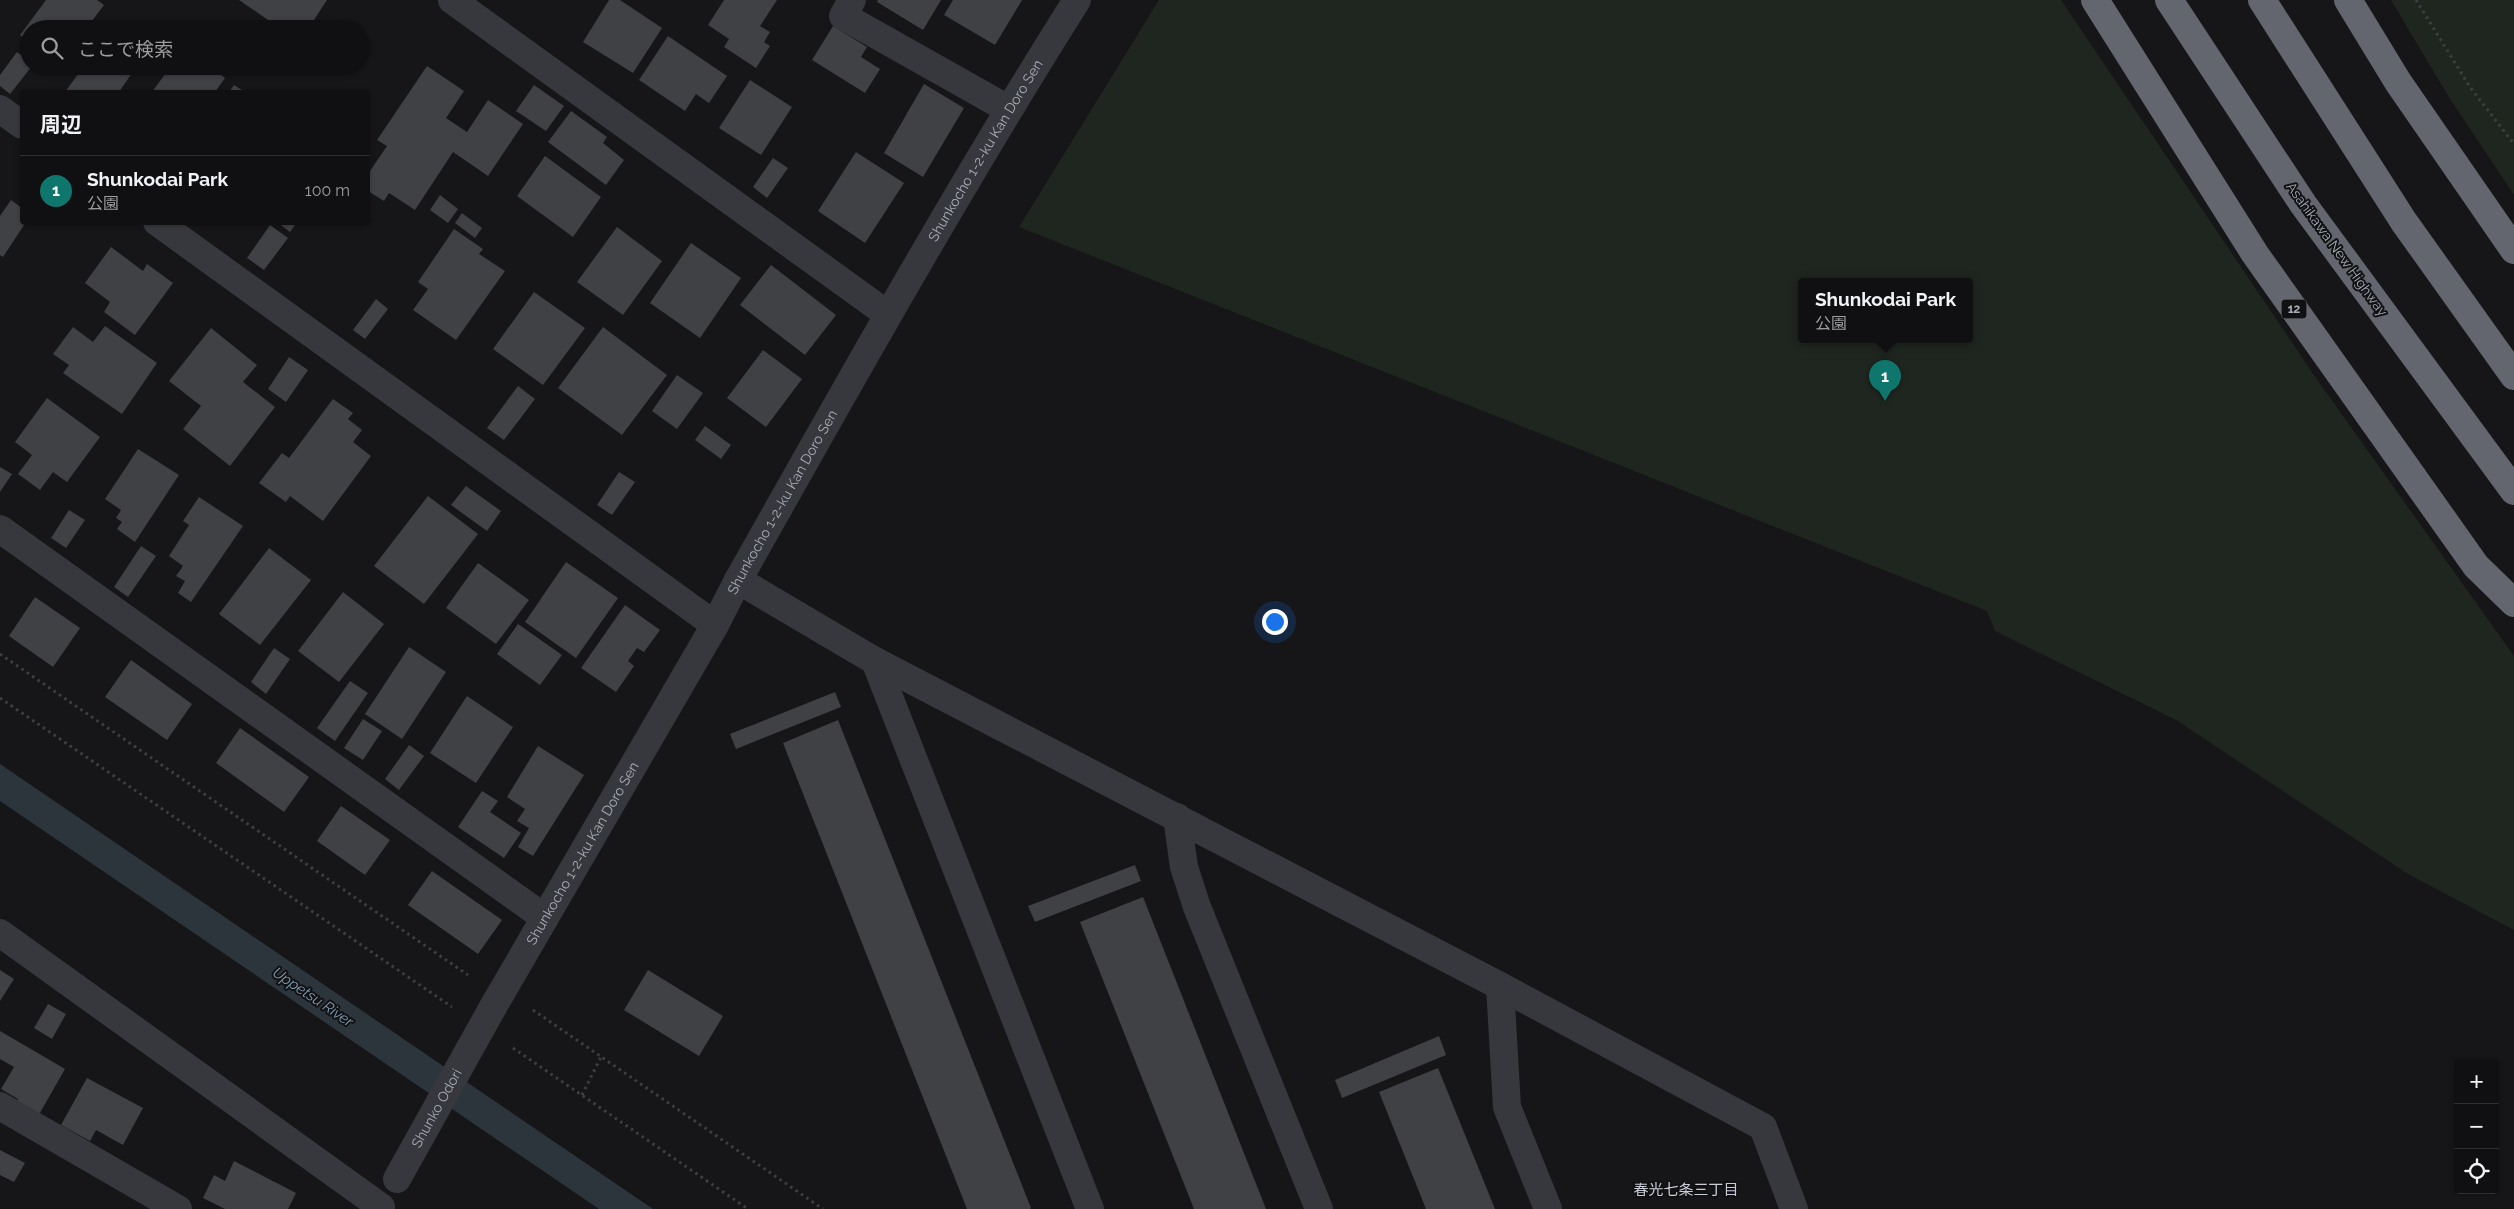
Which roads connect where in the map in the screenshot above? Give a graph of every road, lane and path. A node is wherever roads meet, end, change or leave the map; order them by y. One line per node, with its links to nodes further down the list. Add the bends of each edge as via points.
1 (852, 0): 10 (street, via 843,16)
2 (1077, 0): 10 (street, Shunkocho 1-2-ku Kan Doro Sen)
3 (2095, 0): 20 (highway, 12, via 2255,254 2476,566)
4 (2169, 0): 17 (highway, Asahikawa New Highway, via 2303,204)
5 (2262, 0): 16 (highway, via 2404,222)
6 (2348, 0): 14 (highway, via 2398,82)
7 (2416, 0): 12 (path, via 2470,87)
8 (455, 1): 15 (street)
9 (0, 109): 11 (street)
10 (1008, 109): 15 (street, Shunkocho 1-2-ku Kan Doro Sen)
11 (20, 124)
12 (2514, 144)
13 (161, 225): 21 (street)
14 (2514, 250)
15 (887, 314): 19 (street, Shunkocho 1-2-ku Kan Doro Sen)
16 (2514, 376)
17 (2514, 491)
18 (0, 529): 26 (street)
19 (738, 580): 21 (street, Shunkocho 1-2-ku Kan Doro Sen); 23 (street)
20 (2514, 603)
21 (715, 625): 26 (street, Shunkocho 1-2-ku Kan Doro Sen)
22 (0, 654): 28 (path)
23 (875, 661): 25 (street); 41 (street)
24 (0, 698): 32 (path)
25 (1177, 817): 29 (street); 42 (street, via 1184,867 1197,908)
26 (545, 918): 30 (street, Shunkocho 1-2-ku Kan Doro Sen)
27 (0, 933): 37 (street)
28 (470, 976)
29 (1500, 986): 43 (street, via 1507,1107); 44 (street, via 1763,1127)
30 (493, 1006): 37 (street, Shunko Odori, bridge)
31 (528, 1006): 34 (path)
32 (459, 1011)
33 (508, 1045): 35 (path)
34 (601, 1057): 35 (path); 40 (path)
35 (582, 1095): 39 (path)
36 (0, 1106): 38 (street)
37 (381, 1208)
38 (178, 1209)
39 (748, 1209)
40 (823, 1209)
41 (1090, 1209)
42 (1319, 1209)
43 (1548, 1209)
44 (1794, 1209)

